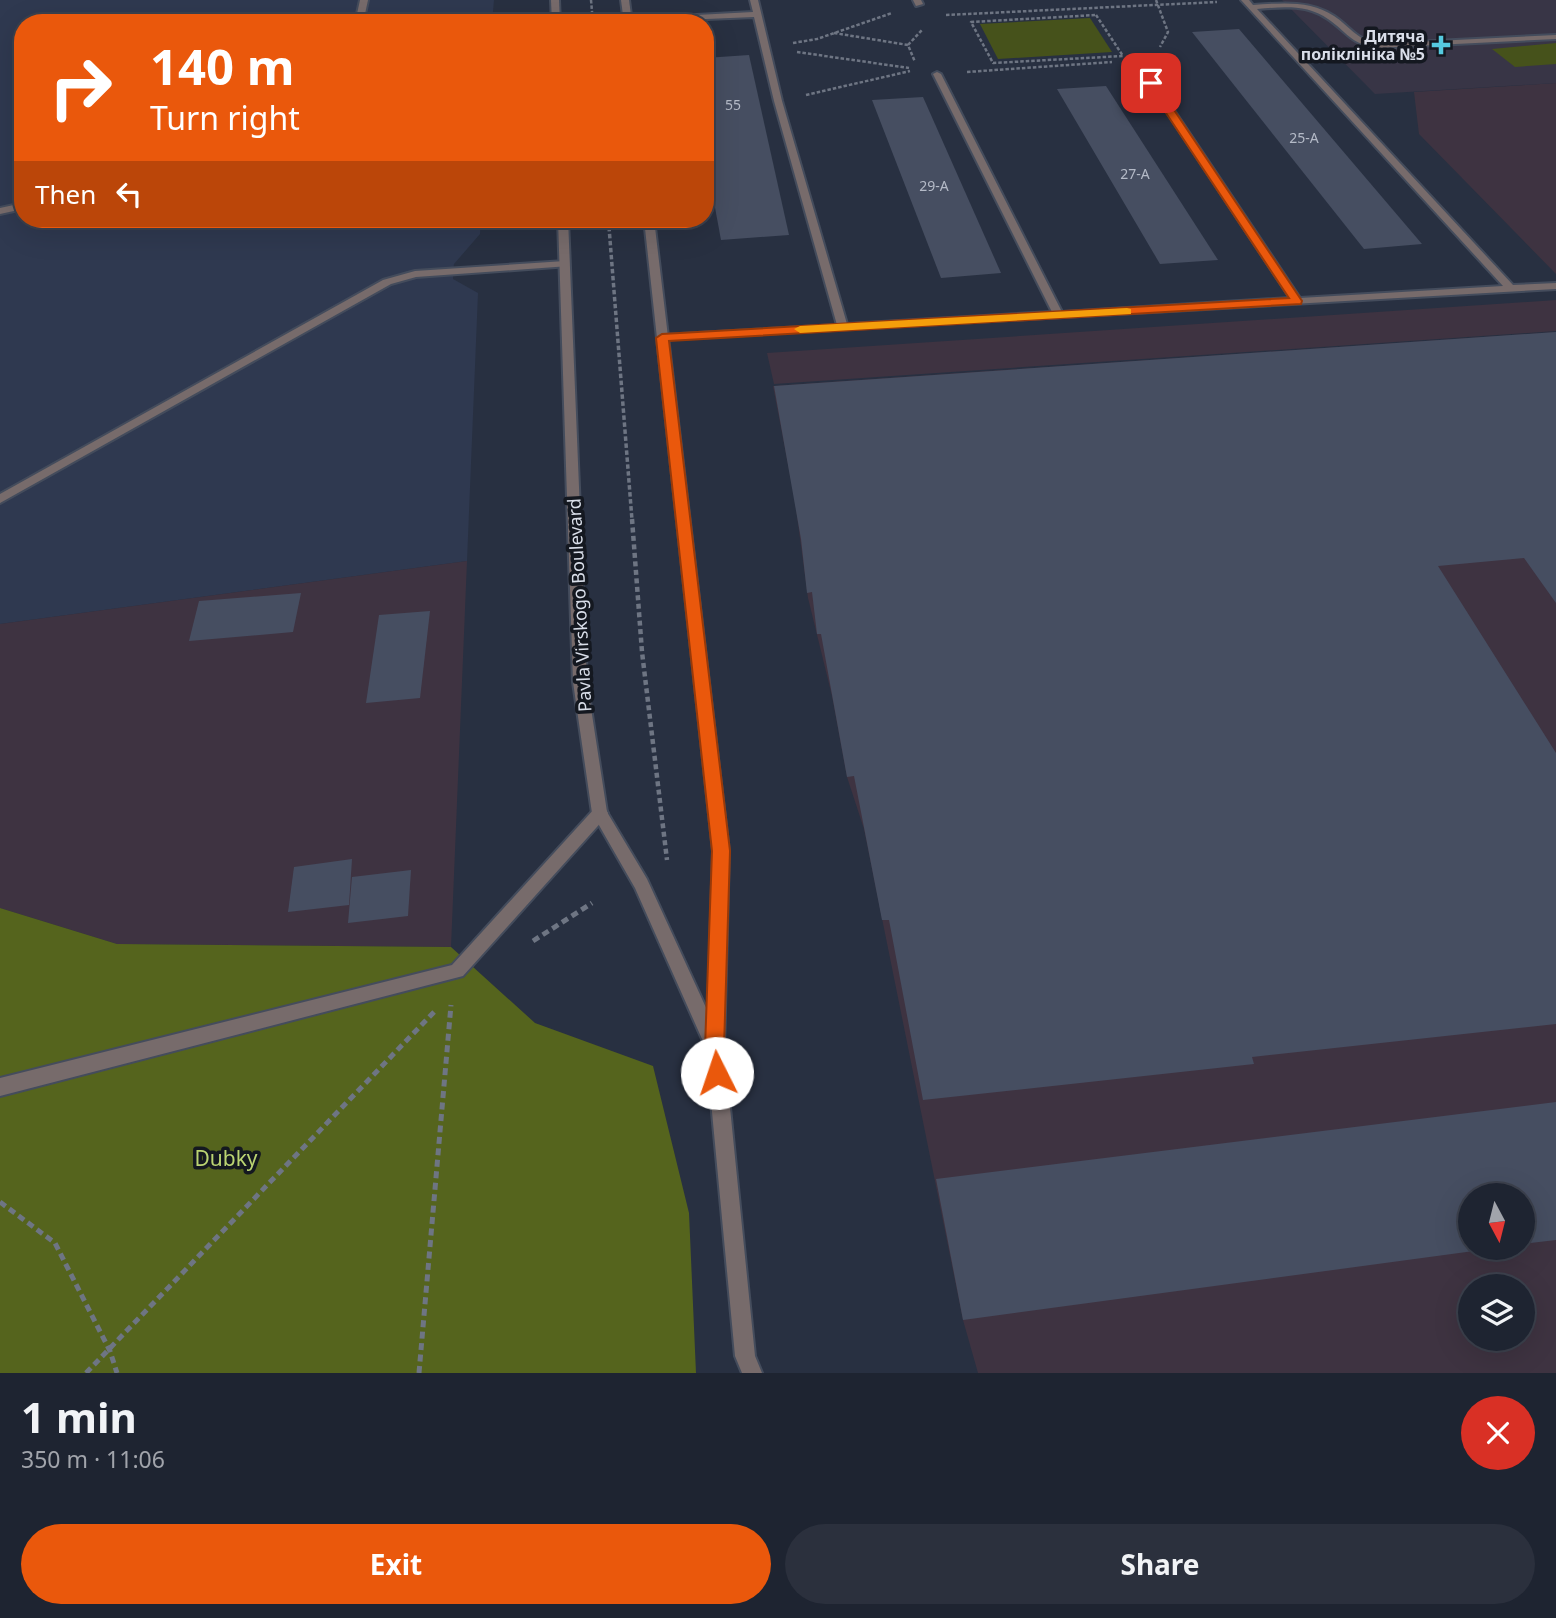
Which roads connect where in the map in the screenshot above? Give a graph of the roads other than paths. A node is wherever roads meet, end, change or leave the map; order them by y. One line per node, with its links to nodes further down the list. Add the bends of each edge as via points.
1 (754, 0): 3 (street)
2 (1247, 3): 5 (street, via 1320,10 1359,43 1375,46); 12 (street)
3 (758, 14): 4 (street); 15 (street)
4 (714, 16)
5 (1556, 37)
6 (1137, 61): 13 (street)
7 (937, 74): 14 (street)
8 (564, 228): 10 (street, Pavla Virskogo Boulevard)
9 (650, 228): 16 (street, Pavla Virskogo Boulevard)
10 (565, 264): 17 (street, via 415,274 387,282); 18 (street, Pavla Virskogo Boulevard, via 580,682)
11 (1556, 286): 12 (street)
12 (1511, 289): 13 (street)
13 (1297, 301): 14 (street)
14 (1059, 315): 15 (street)
15 (843, 327): 16 (street)
16 (662, 338): 19 (street, Pavla Virskogo Boulevard, via 721,851)
17 (0, 499)
18 (600, 813): 19 (street, Pavla Virskogo Boulevard, via 641,884); 20 (street, via 457,971)
19 (715, 1048): 21 (street, Pavla Virskogo Boulevard, via 745,1356)
20 (0, 1087)
21 (752, 1373)

